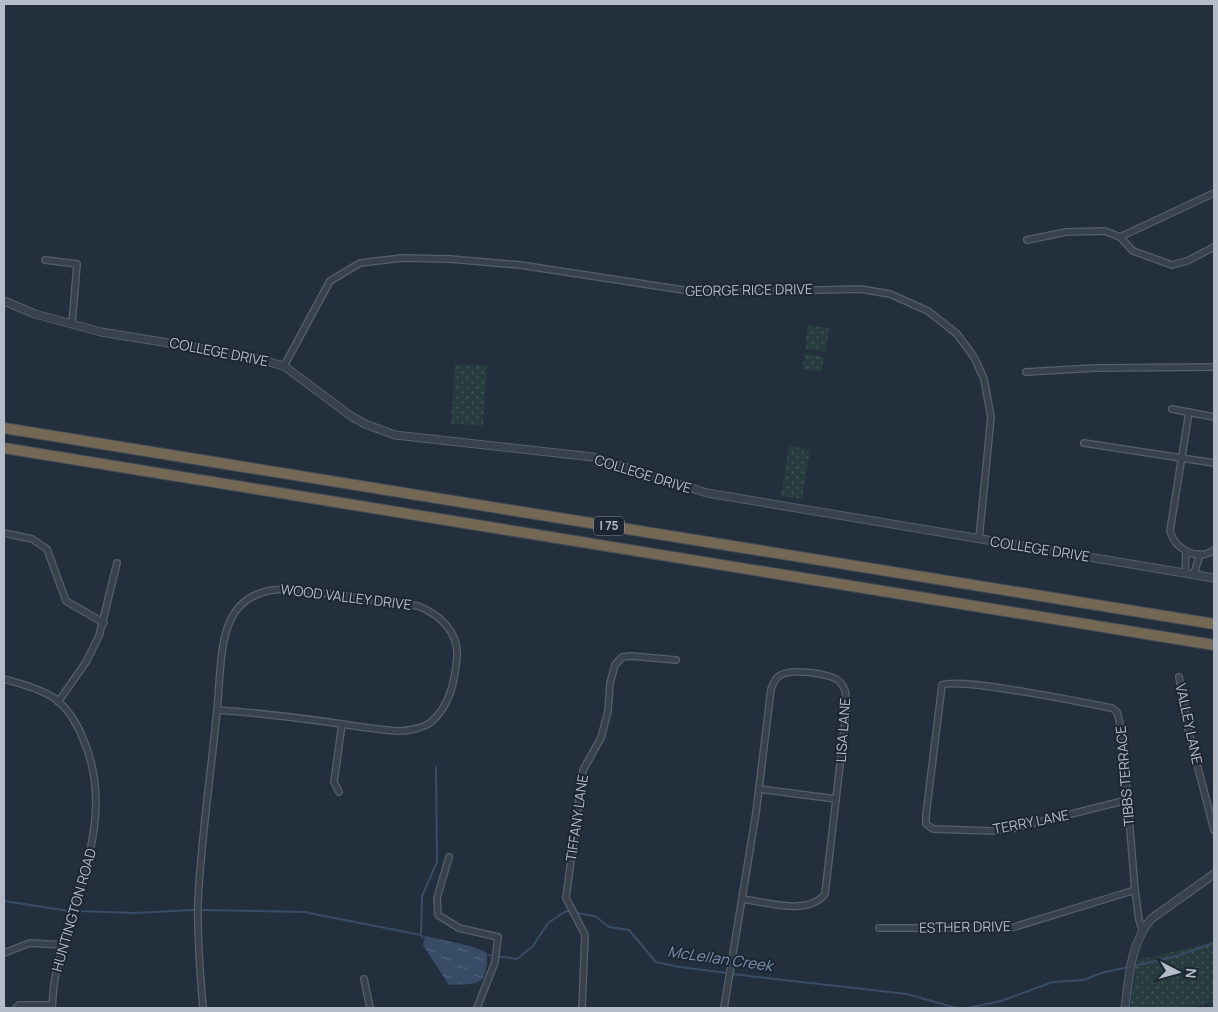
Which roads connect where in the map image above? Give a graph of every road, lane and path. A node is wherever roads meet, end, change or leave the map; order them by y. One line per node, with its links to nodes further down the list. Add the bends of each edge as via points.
1 (1214, 194): 2 (street)
2 (1120, 237): 3 (street, via 1105,231 1066,232); 4 (street, via 1133,251 1172,265)
3 (1027, 240)
4 (1214, 247)
5 (44, 260): 7 (street, via 77,264)
6 (4, 301): 7 (street, COLLEGE DRIVE)
7 (72, 324): 8 (street, COLLEGE DRIVE, via 101,332 242,355)
8 (284, 366): 20 (street, COLLEGE DRIVE, via 351,416 395,435 593,457 707,493); 20 (street, GEORGE RICE DRIVE, via 330,281 360,263 402,258 520,266 703,294 860,289 890,294 928,311 957,334 974,356 984,380 991,417)
9 (1214, 367): 10 (street)
10 (1026, 372)
11 (1172, 409): 12 (street)
12 (1189, 412): 13 (street); 17 (street)
13 (1214, 417)
14 (4, 428): 29 (highway, I 75)
15 (1084, 443): 17 (street)
16 (4, 448): 30 (highway, I 75)
17 (1181, 458): 18 (street); 22 (street, via 1170,532 1178,548)
18 (1214, 463)
19 (4, 533): 28 (street, via 32,539 47,548 66,601)
20 (979, 539): 25 (street, COLLEGE DRIVE)
21 (1214, 550): 23 (street)
22 (1186, 551): 23 (street); 25 (street)
23 (1200, 554): 26 (street)
24 (117, 563): 28 (street)
25 (1185, 573): 26 (street, COLLEGE DRIVE)
26 (1194, 574): 27 (street, COLLEGE DRIVE)
27 (1214, 578)
28 (104, 623): 35 (street, via 86,662)
29 (1214, 624)
30 (1214, 645)
31 (676, 660): 57 (street, TIFFANY LANE, via 631,656 622,658 615,665 601,738 583,770 566,896 585,935)
32 (1179, 677): 42 (street, VALLEY LANE, via 1188,729)
33 (4, 679): 35 (street, HUNTINGTON ROAD, via 34,688)
34 (942, 685): 41 (street, TIBBS TERRACE, via 954,682 1112,708 1120,719); 41 (street, TERRY LANE, via 926,815 926,824 933,829 993,831 1015,828)
35 (58, 702): 49 (street, HUNTINGTON ROAD, via 79,727 91,756 96,802 93,843)
36 (217, 710): 37 (street, WOOD VALLEY DRIVE); 37 (street, WOOD VALLEY DRIVE, via 227,628 244,602 259,592 274,588 294,589 386,601 418,606 442,619 454,640 456,670 447,701 430,724 401,731); 54 (street, WOOD VALLEY DRIVE, via 201,847 198,904)
37 (342, 724): 39 (street, via 334,782)
38 (759, 789): 40 (street); 40 (street, LISA LANE, via 771,689 779,676 801,672 832,677 846,690); 46 (street, LISA LANE)
39 (339, 792)
40 (836, 799): 46 (street, LISA LANE, via 825,894 819,902 804,906)
41 (1127, 800): 45 (street, TIBBS TERRACE)
42 (1214, 830)
43 (450, 857): 56 (street, via 437,898 438,915 459,928 498,937 494,962)
44 (1214, 874): 48 (street, via 1150,919)
45 (1135, 890): 47 (street, ESTHER DRIVE, via 1011,928); 48 (street, TIBBS TERRACE)
46 (742, 899): 58 (street, LISA LANE)
47 (879, 928)
48 (1142, 929): 59 (street, via 1133,952)
49 (64, 945): 50 (street, via 30,943); 52 (street, HUNTINGTON ROAD, via 55,978)
50 (4, 953)
51 (364, 979): 55 (street)
52 (52, 1007): 53 (street, via 18,1005)
53 (16, 1008)
54 (203, 1008)
55 (370, 1008)
56 (477, 1008)
57 (582, 1008)
58 (724, 1008)
59 (1125, 1008)

